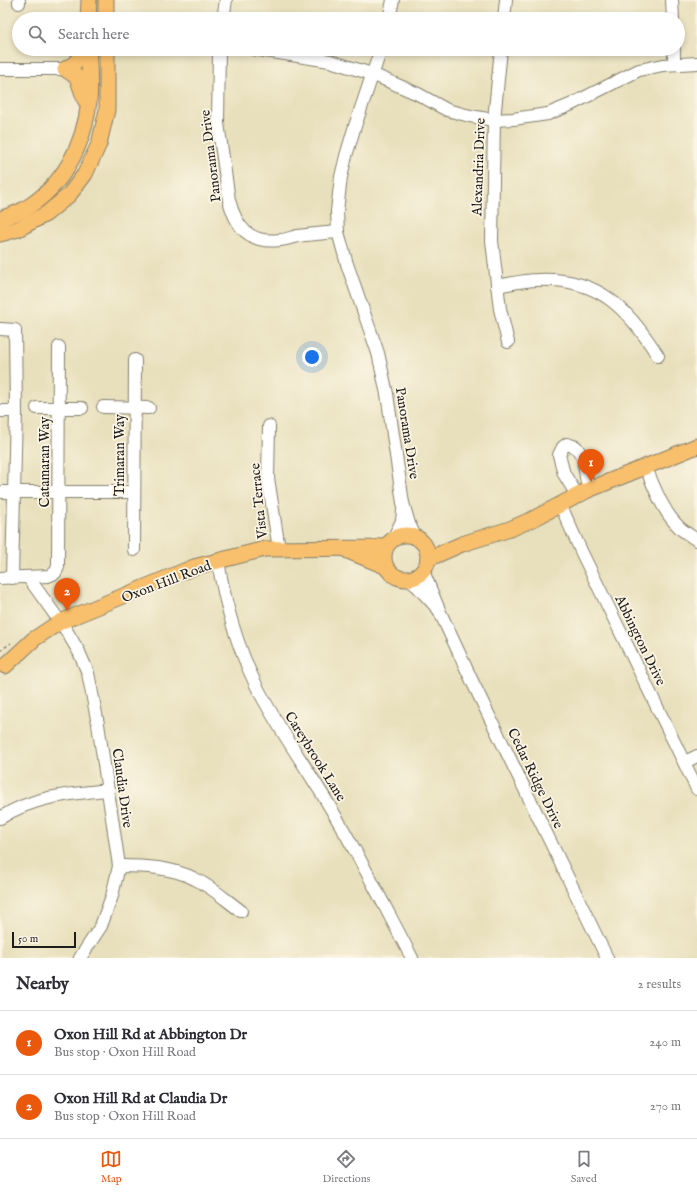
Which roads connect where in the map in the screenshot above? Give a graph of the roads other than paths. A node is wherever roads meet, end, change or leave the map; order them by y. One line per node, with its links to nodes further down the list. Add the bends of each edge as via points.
1 (89, 0): 7 (main road)
2 (106, 0): 8 (main road)
3 (226, 0): 9 (street)
4 (393, 0): 10 (street)
5 (506, 0): 11 (street)
6 (672, 0): 12 (street)
7 (88, 12)
8 (106, 12)
9 (224, 12)
10 (390, 12)
11 (505, 12)
12 (673, 12)
13 (81, 56): 24 (main road, via 77,63)
14 (88, 56): 26 (main road, via 89,101)
15 (107, 56): 30 (main road, via 107,110 99,144 85,174 69,195 46,214 18,229)
16 (219, 56): 29 (street, Panorama Drive, via 218,123 229,200 239,225 253,237 266,241)
17 (294, 56): 25 (street, via 330,62)
18 (378, 56): 25 (street, Panorama Drive)
19 (500, 56): 27 (street, Alexandria Drive)
20 (674, 56): 22 (street)
21 (697, 63): 22 (street)
22 (674, 64): 27 (street, via 639,70 548,114)
23 (0, 70): 24 (street)
24 (65, 70): 26 (main road, via 77,77 85,100)
25 (372, 74): 27 (street, via 447,110); 29 (street, Panorama Drive, via 343,170 337,211)
26 (86, 115): 28 (main road, via 83,134 70,164 57,180 23,210)
27 (494, 120): 31 (street, Alexandria Drive, via 492,241)
28 (0, 219)
29 (338, 232): 52 (street, Panorama Drive, via 378,353 387,394)
30 (0, 234)
31 (497, 286): 33 (street, Alexandria Drive, via 501,317); 35 (street, via 551,279 569,281 590,288 605,296 627,314)
32 (0, 329): 44 (street, via 15,330)
33 (508, 342)
34 (60, 347): 38 (street, Catamaran Way)
35 (658, 356)
36 (135, 360): 41 (street, Trimaran Way)
37 (37, 408): 38 (street)
38 (59, 408): 39 (street); 48 (street, Catamaran Way)
39 (82, 408)
40 (103, 408): 41 (street)
41 (135, 408): 42 (street); 51 (street, Trimaran Way)
42 (149, 408)
43 (0, 411): 44 (street)
44 (16, 411): 50 (street)
45 (269, 426): 58 (street, Vista Terrace, via 268,478)
46 (697, 446): 47 (main road)
47 (645, 466): 53 (main road); 55 (street, via 673,520)
48 (59, 491): 50 (street); 51 (street); 64 (street, Catamaran Way, via 56,570 52,575)
49 (0, 492): 50 (street)
50 (15, 492): 66 (street)
51 (134, 492): 60 (street, Trimaran Way)
52 (403, 502): 54 (street, Panorama Drive, via 409,524); 56 (street, Panorama Drive, via 402,521)
53 (560, 504): 57 (main road, via 510,529); 72 (street, Abbington Drive)
54 (418, 538): 56 (main road, via 401,534); 57 (main road, via 434,544); 62 (main road, via 428,552)
55 (697, 540)
56 (390, 541): 59 (main road, Oxon Hill Road, via 376,548); 63 (main road, via 383,555)
57 (462, 544): 62 (main road)
58 (279, 548): 59 (main road, Oxon Hill Road); 61 (main road, Oxon Hill Road)
59 (342, 548): 63 (main road, Oxon Hill Road)
60 (134, 550)
61 (218, 561): 69 (main road, Oxon Hill Road, via 194,567 90,609); 79 (street, Careybrook Lane, via 224,596 256,685 333,812)
62 (426, 565): 67 (main road, via 419,575); 68 (street, Cedar Ridge Drive)
63 (385, 566): 67 (main road, via 391,574)
64 (28, 577): 66 (street); 69 (street, Claudia Drive)
65 (0, 578): 66 (street)
66 (12, 578)
67 (408, 579): 68 (street, Cedar Ridge Drive)
68 (439, 610): 80 (street, Cedar Ridge Drive)
69 (63, 626): 70 (main road, Oxon Hill Road, via 34,639); 74 (street, Claudia Drive, via 88,673)
70 (2, 668)
71 (697, 756): 72 (street)
72 (684, 762): 73 (street, Abbington Drive)
73 (697, 789)
74 (108, 790): 75 (street, via 38,800); 76 (street, Claudia Drive)
75 (0, 818)
76 (118, 866): 77 (street, via 178,872 205,884); 78 (street, Claudia Drive, via 106,916)
77 (241, 911)
78 (80, 958)
79 (412, 958)
80 (607, 958)

